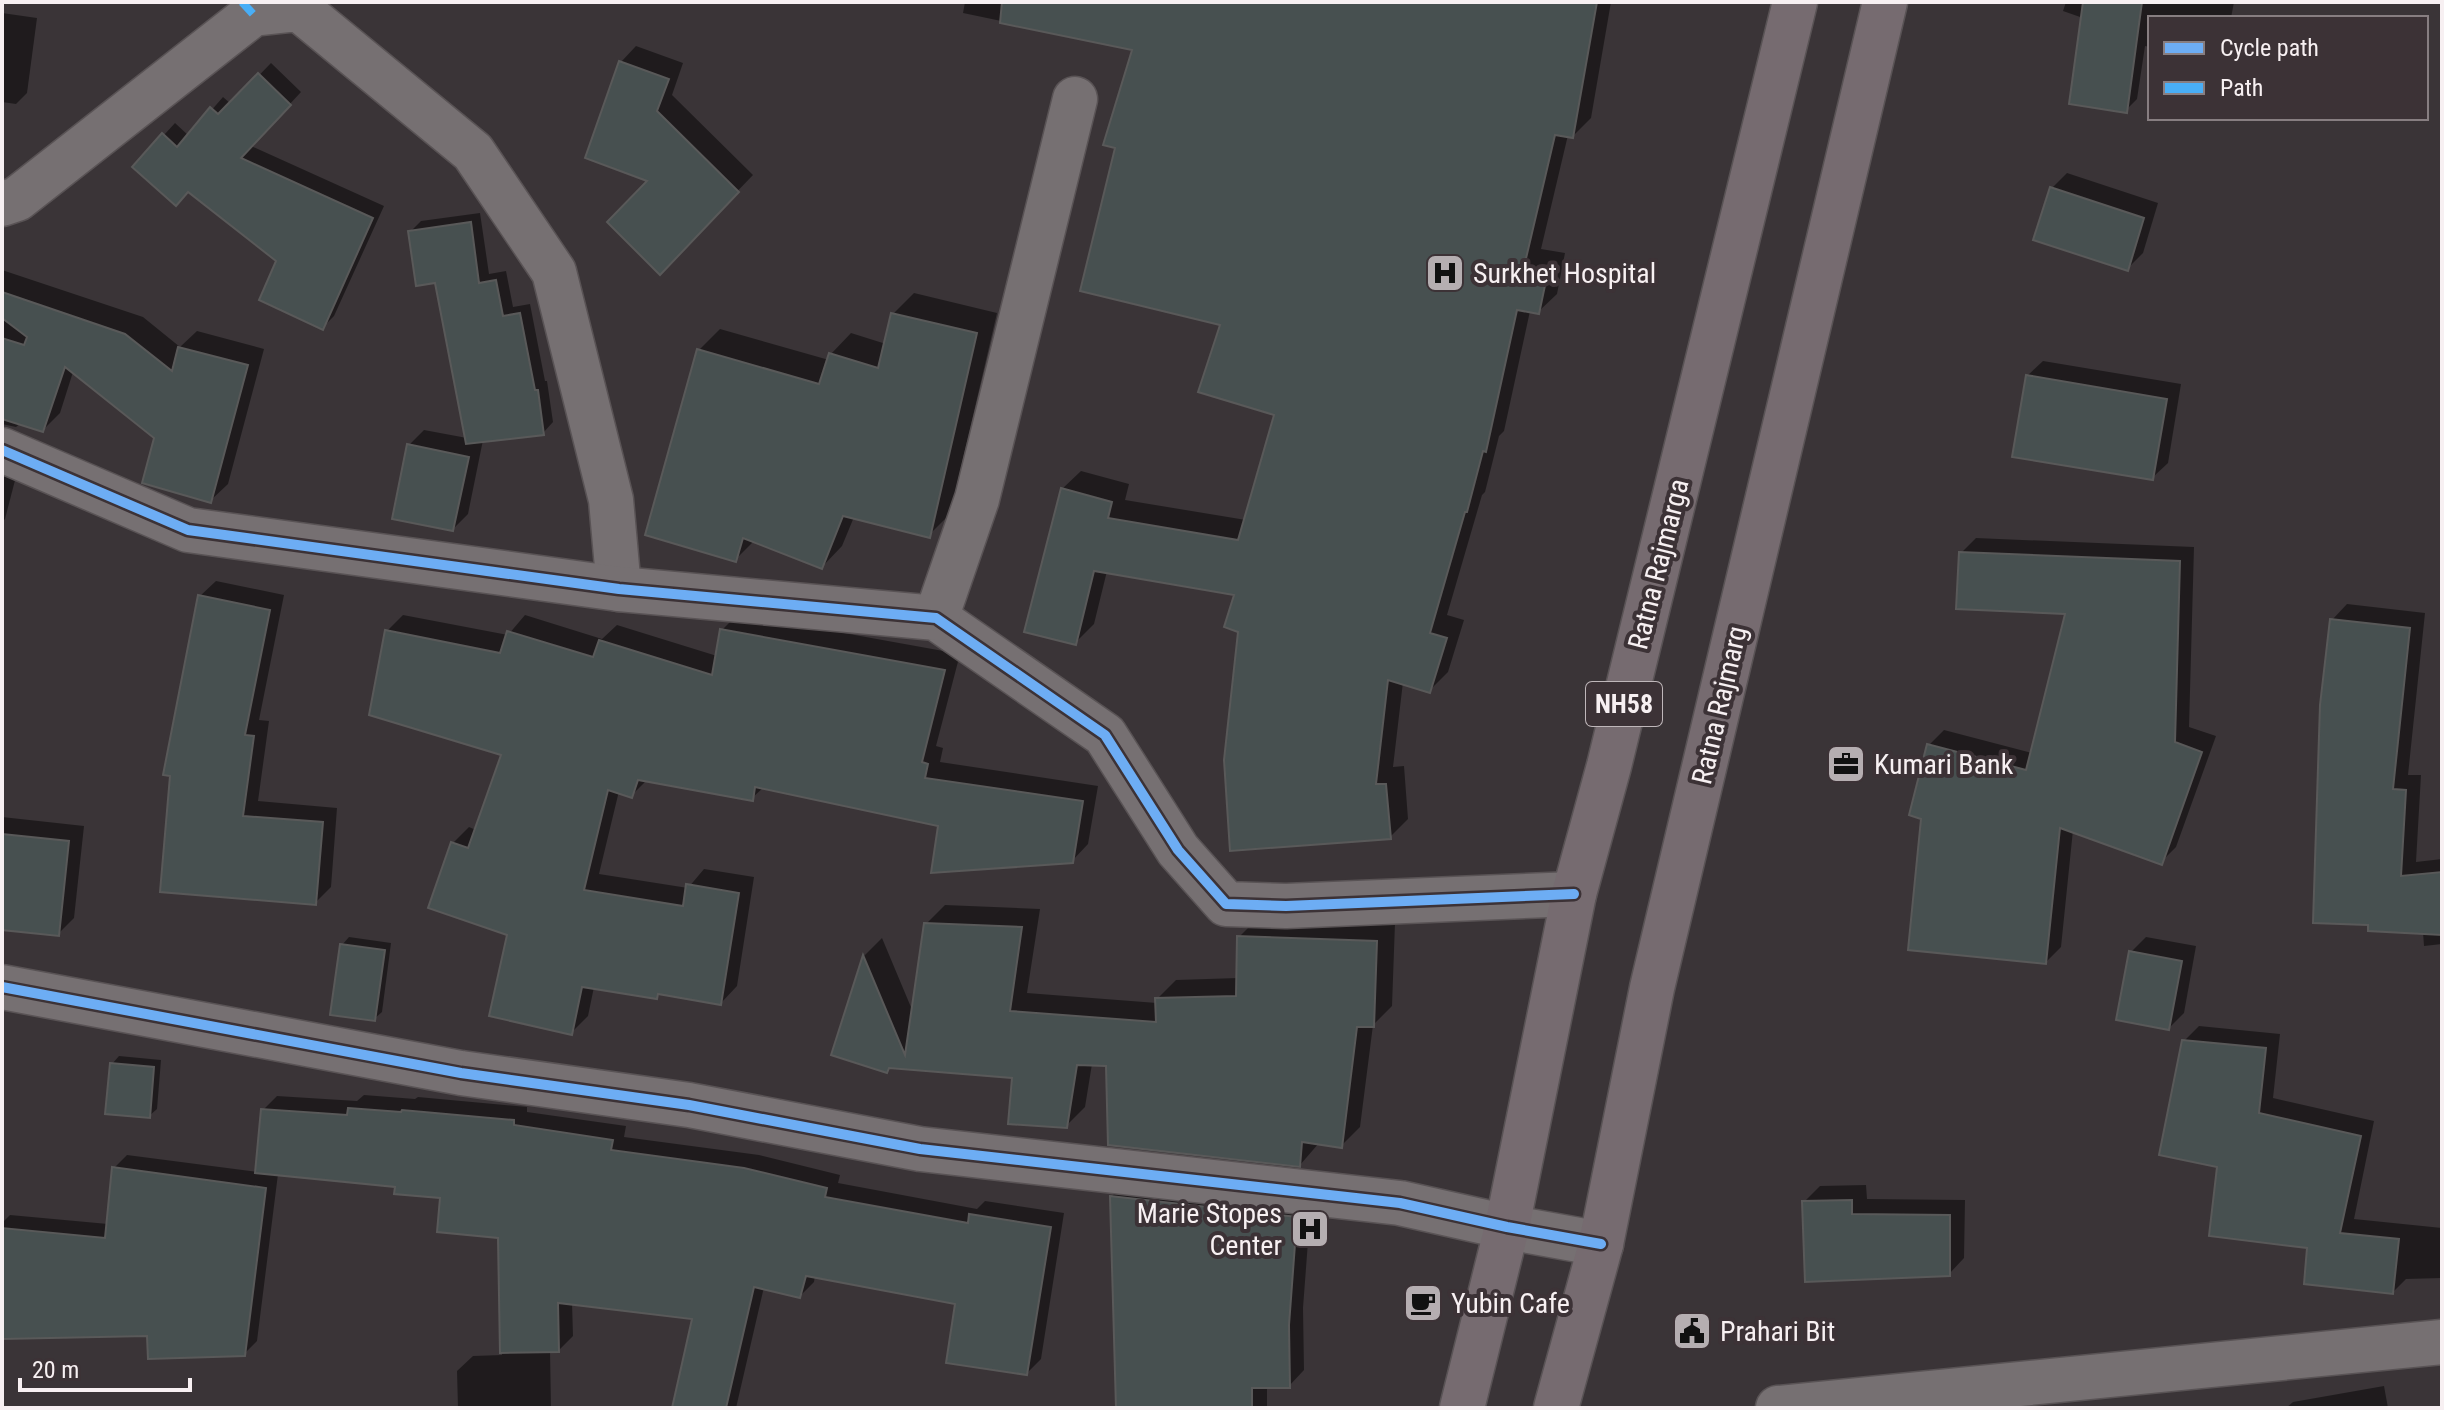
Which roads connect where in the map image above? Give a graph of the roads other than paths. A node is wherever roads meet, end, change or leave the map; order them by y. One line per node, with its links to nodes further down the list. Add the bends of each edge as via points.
1 (1795, 2): 8 (main road, Ratna Rajmarga / NH58)
2 (1885, 2): 11 (main road, Ratna Rajmarg, via 1652,988)
3 (1075, 99): 7 (street, via 977,499)
4 (2, 204): 6 (street, via 17,199 253,14 299,9 473,152 554,272 611,500)
5 (2, 450): 6 (street, via 188,530)
6 (619, 589): 7 (street)
7 (936, 618): 8 (street, via 1105,735 1178,850 1226,904)
8 (1574, 894): 10 (main road, Ratna Rajmarga / NH58)
9 (2, 987): 10 (street, via 461,1073 689,1105 920,1149 1400,1203)
10 (1507, 1227): 11 (street); 13 (main road, Ratna Rajmarga / NH58)
11 (1601, 1244): 14 (main road, Ratna Rajmarg)
12 (2442, 1342): 15 (street)
13 (1462, 1408)
14 (1556, 1408)
15 (1778, 1408)

